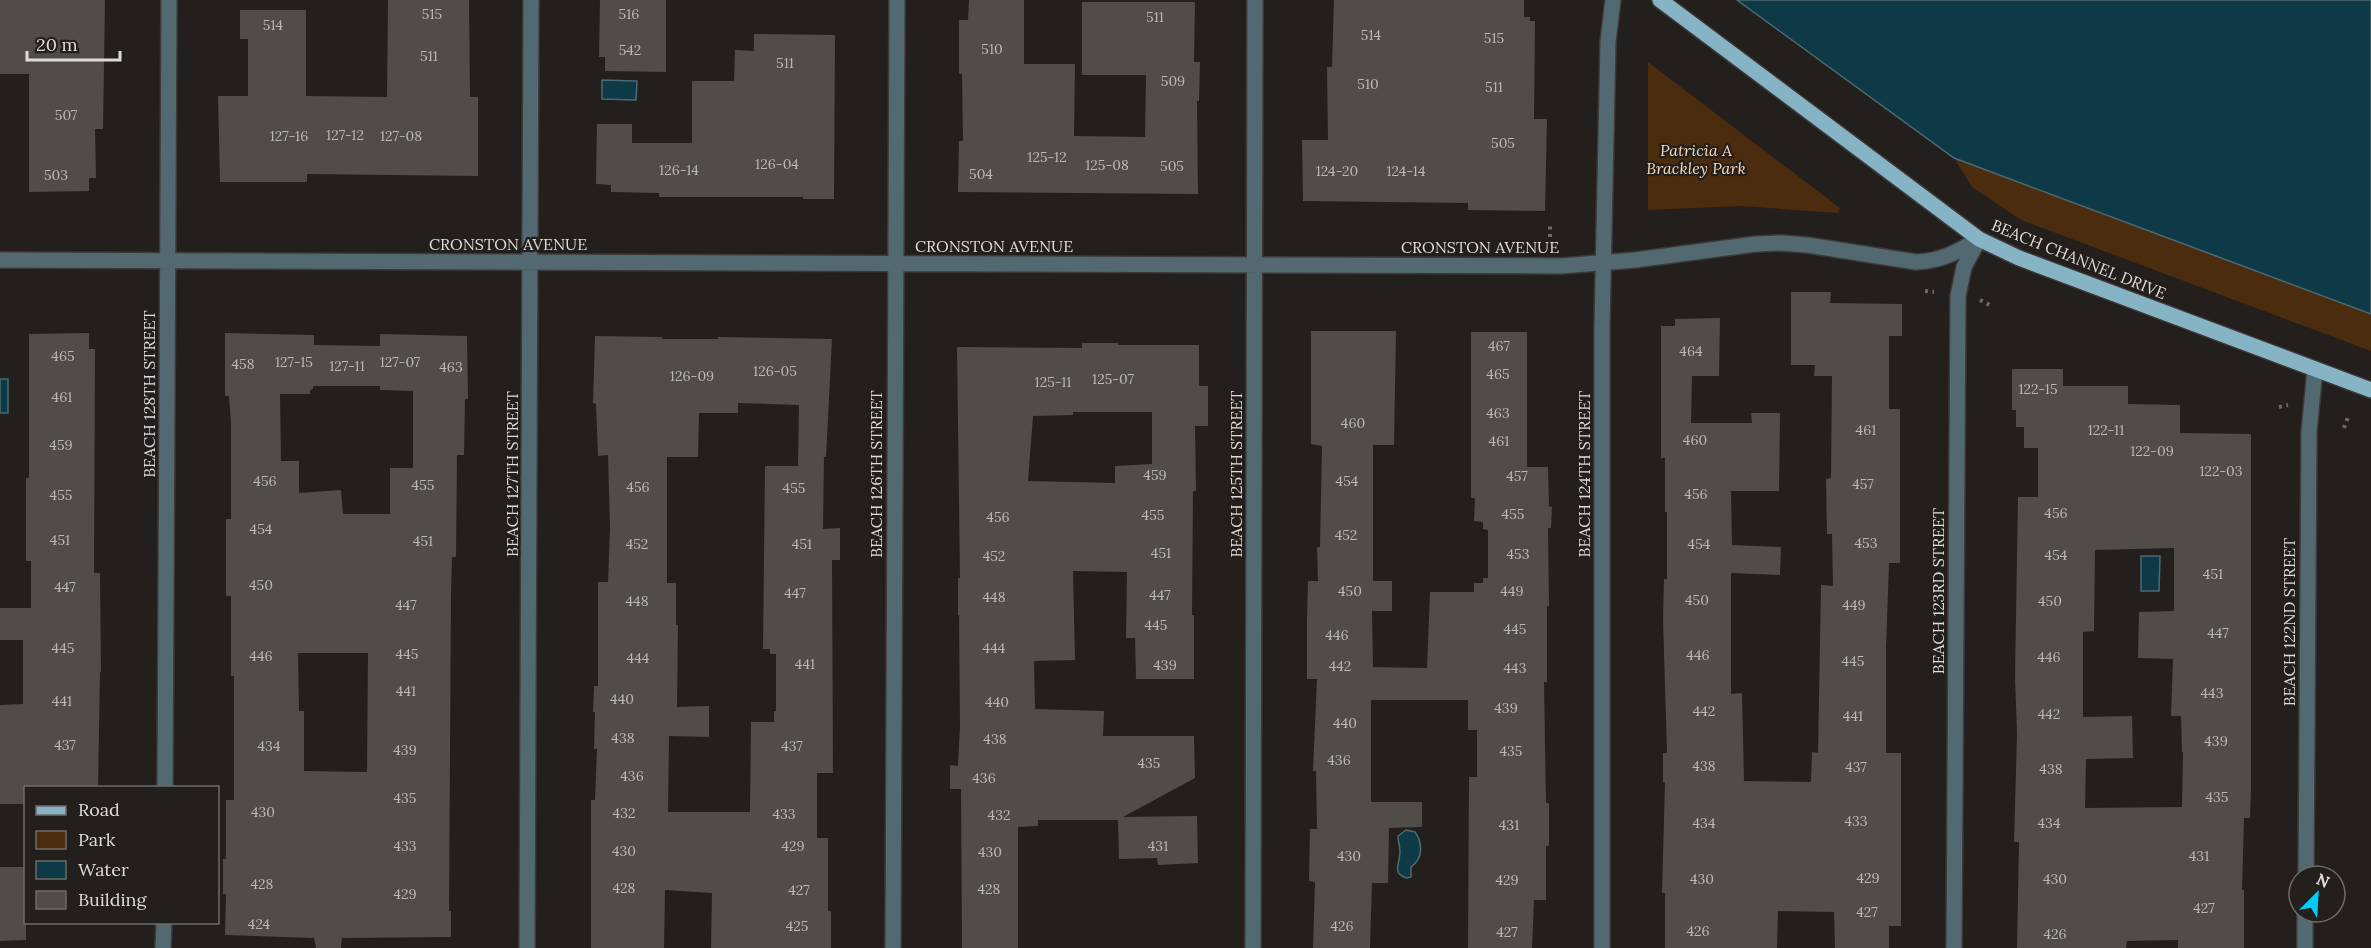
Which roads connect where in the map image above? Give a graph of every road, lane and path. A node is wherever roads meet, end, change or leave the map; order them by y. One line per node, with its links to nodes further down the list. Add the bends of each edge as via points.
1 (169, 0): 11 (street, BEACH 128TH STREET)
2 (531, 0): 12 (street, BEACH 127TH STREET)
3 (897, 0): 13 (street, BEACH 126TH STREET)
4 (1255, 0): 15 (street, BEACH 125TH STREET)
5 (1613, 0): 14 (street, BEACH 124TH STREET, via 1608,41)
6 (1660, 0): 9 (main road, BEACH CHANNEL DRIVE)
7 (1550, 226): 8 (path)
8 (1550, 237)
9 (1980, 239): 14 (street, CRONSTON AVENUE, via 1944,258 1916,262 1782,243 1728,246); 20 (main road, BEACH CHANNEL DRIVE, via 2019,258); 35 (street, BEACH 123RD STREET, via 1964,267 1958,296)
10 (0, 260): 11 (street, CRONSTON AVENUE)
11 (168, 260): 12 (street, CRONSTON AVENUE); 26 (street, BEACH 128TH STREET)
12 (531, 262): 13 (street, CRONSTON AVENUE); 31 (street, BEACH 127TH STREET)
13 (895, 263): 15 (street, CRONSTON AVENUE); 32 (street, BEACH 126TH STREET)
14 (1604, 263): 15 (street, CRONSTON AVENUE); 34 (street, BEACH 124TH STREET)
15 (1255, 265): 33 (street, BEACH 125TH STREET)
16 (1925, 291): 17 (path)
17 (1934, 292)
18 (1979, 300): 19 (path)
19 (1990, 304)
20 (2314, 369): 21 (main road, BEACH CHANNEL DRIVE); 27 (street, BEACH 122ND STREET, via 2309,432)
21 (2371, 390)
22 (2289, 405): 23 (path)
23 (2279, 406)
24 (2348, 417): 25 (path)
25 (2344, 428)
26 (165, 786)
27 (2306, 864)
28 (164, 924): 30 (street)
29 (2305, 924): 36 (street)
30 (164, 948)
31 (527, 948)
32 (893, 948)
33 (1253, 948)
34 (1602, 948)
35 (1954, 948)
36 (2305, 948)

